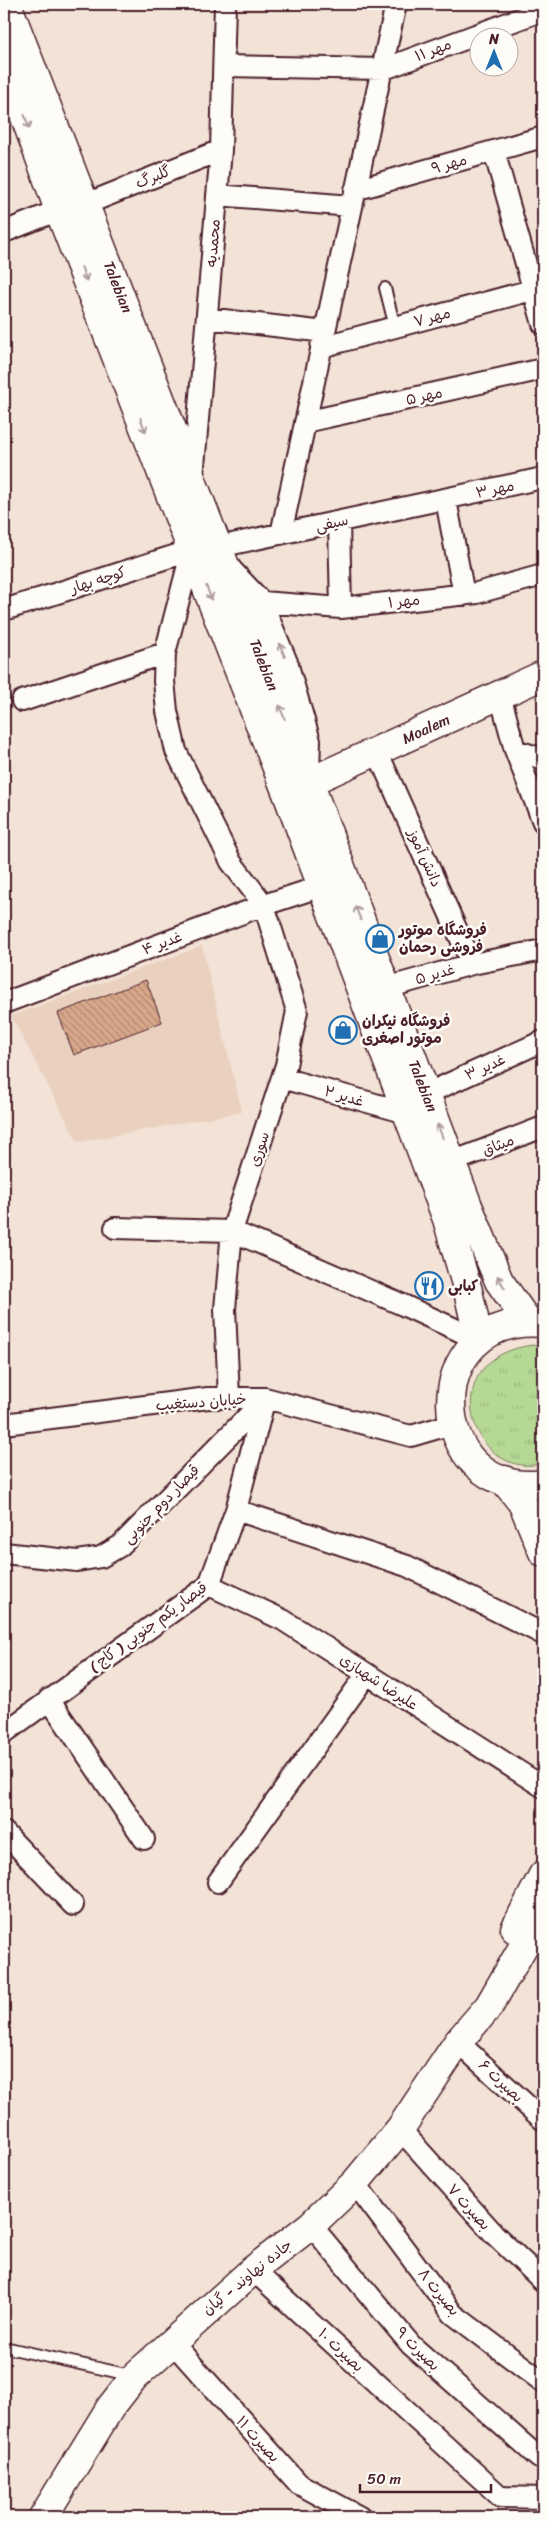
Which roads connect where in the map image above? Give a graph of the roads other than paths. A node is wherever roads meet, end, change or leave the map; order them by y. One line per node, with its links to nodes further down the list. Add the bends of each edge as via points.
1 (7, 4): 13 (main road, Talebian)
2 (225, 4): 5 (street, محمدیه)
3 (396, 4): 6 (street)
4 (541, 11): 6 (street, مهر ۱۱)
5 (225, 66): 6 (street); 9 (street, محمدیه)
6 (384, 69): 12 (street)
7 (6, 75): 14 (main road, Talebian, one-way to 14)
8 (543, 137): 10 (street, مهر ۹)
9 (221, 150): 11 (street, محمدیه); 13 (street, گلبرگ)
10 (494, 151): 12 (street, مهر ۹); 17 (street)
11 (217, 195): 12 (street); 18 (street, محمدیه)
12 (353, 198): 21 (street)
13 (86, 204): 24 (main road, Talebian)
14 (59, 210): 15 (street); 29 (main road, Talebian, one-way to 29)
15 (4, 232)
16 (385, 288): 20 (lane)
17 (539, 288): 19 (street); 20 (street, مهر ۷)
18 (207, 318): 21 (street); 24 (street, محمدیه)
19 (543, 324)
20 (395, 327): 21 (street, مهر ۷)
21 (323, 340): 23 (street)
22 (543, 369): 23 (street, مهر ۵)
23 (305, 422): 28 (street)
24 (193, 481): 29 (main road, Talebian)
25 (542, 482): 26 (street, مهر ۳)
26 (446, 500): 27 (street, سیفی); 31 (street)
27 (339, 522): 28 (street, سیفی); 33 (street)
28 (281, 534): 29 (street, سیفی)
29 (211, 552): 32 (street); 34 (street, کوچه بهار); 35 (street); 42 (main road, Talebian, one-way to 29); 44 (main road, Talebian, one-way to 44)
30 (543, 575): 31 (street, مهر ۱)
31 (464, 595): 33 (street, مهر ۱)
32 (262, 602): 33 (street, مهر ۱); 42 (street, one-way to 32, via 310,741 287,662)
33 (341, 608)
34 (4, 610)
35 (165, 653): 38 (street); 45 (street, via 166,704 176,751 231,862)
36 (543, 675): 37 (main road, Moalem)
37 (500, 695): 39 (street); 40 (main road, Moalem)
38 (22, 701)
39 (515, 750): 41 (street); 43 (street)
40 (378, 751): 42 (main road, Moalem); 47 (street, دانش آموز)
41 (543, 759)
42 (309, 782): 48 (main road, Talebian, one-way to 42)
43 (543, 822)
44 (322, 886): 45 (street, غدیر ۴); 53 (main road, Talebian)
45 (264, 905): 49 (street, غدیر ۴); 51 (street, سوری, via 297,1011)
46 (543, 950): 47 (street, غدیر ۵)
47 (472, 964): 48 (street, غدیر ۵)
48 (386, 988): 52 (main road, Talebian)
49 (4, 1003)
50 (543, 1040): 52 (street, غدیر ۳)
51 (282, 1078): 53 (street, غدیر ۲); 57 (street, سوری)
52 (426, 1094): 55 (main road, Talebian, one-way to 52)
53 (407, 1113): 59 (main road, Talebian, via 447,1219)
54 (543, 1127): 55 (street, میثاق)
55 (452, 1162): 58 (main road, Talebian, one-way to 55, via 499,1281)
56 (115, 1228): 57 (street)
57 (232, 1231): 59 (street); 60 (street, سوری, via 225,1309)
58 (536, 1322): 59 (main road, via 511,1324)
59 (479, 1340): 63 (main road, via 453,1378)
60 (229, 1398): 61 (street, خیابان دستغیب); 62 (street, خیابان دستغیب)
61 (265, 1398): 63 (street, خیابان دستغیب, via 411,1436); 66 (street, قیصار یکم جنوبی ( کاج )); 68 (street, قیصار دوم جنوبی, via 120,1546 101,1557 77,1561)
62 (4, 1424)
63 (452, 1424): 64 (main road, via 460,1444 474,1461)
64 (504, 1480): 65 (main road); 67 (main road, via 523,1504)
65 (543, 1484)
66 (236, 1510): 69 (street, قیصار یکم جنوبی ( کاج )); 70 (street, via 407,1566)
67 (543, 1552)
68 (4, 1553)
69 (209, 1585): 71 (street, علیرضا شهبازی, via 283,1620); 72 (street, قیصار یکم جنوبی ( کاج ))
70 (543, 1634)
71 (367, 1674): 74 (street, علیرضا شهبازی); 78 (street)
72 (49, 1699): 73 (street, قیصار یکم جنوبی ( کاج )); 76 (street)
73 (4, 1733)
74 (543, 1787)
75 (7, 1839): 79 (street)
76 (144, 1839)
77 (543, 1875): 81 (main road, جاده نهاوند - گیان)
78 (218, 1882)
79 (73, 1905)
80 (539, 1931): 81 (main road, جاده نهاوند - گیان, via 489,2006)
81 (458, 2042): 82 (street, بصیرت ۶); 83 (main road, جاده نهاوند - گیان)
82 (543, 2120)
83 (400, 2129): 84 (main road, جاده نهاوند - گیان); 87 (street, بصیرت ۷, via 496,2236)
84 (355, 2182): 85 (main road, جاده نهاوند - گیان); 91 (street, بصیرت ۸, via 453,2314)
85 (311, 2225): 86 (main road, جاده نهاوند - گیان); 92 (street, بصیرت ۹, via 411,2346)
86 (253, 2270): 88 (main road, جاده نهاوند - گیان); 93 (street, بصیرت ۱۰, via 501,2497)
87 (543, 2281)
88 (171, 2341): 90 (main road, جاده نهاوند - گیان); 95 (street, بصیرت ۱۱, via 299,2484)
89 (4, 2347): 90 (lane)
90 (134, 2376): 94 (main road, جاده نهاوند - گیان, via 110,2408)
91 (543, 2382)
92 (539, 2458)
93 (543, 2498)
94 (43, 2517)
95 (360, 2517)

